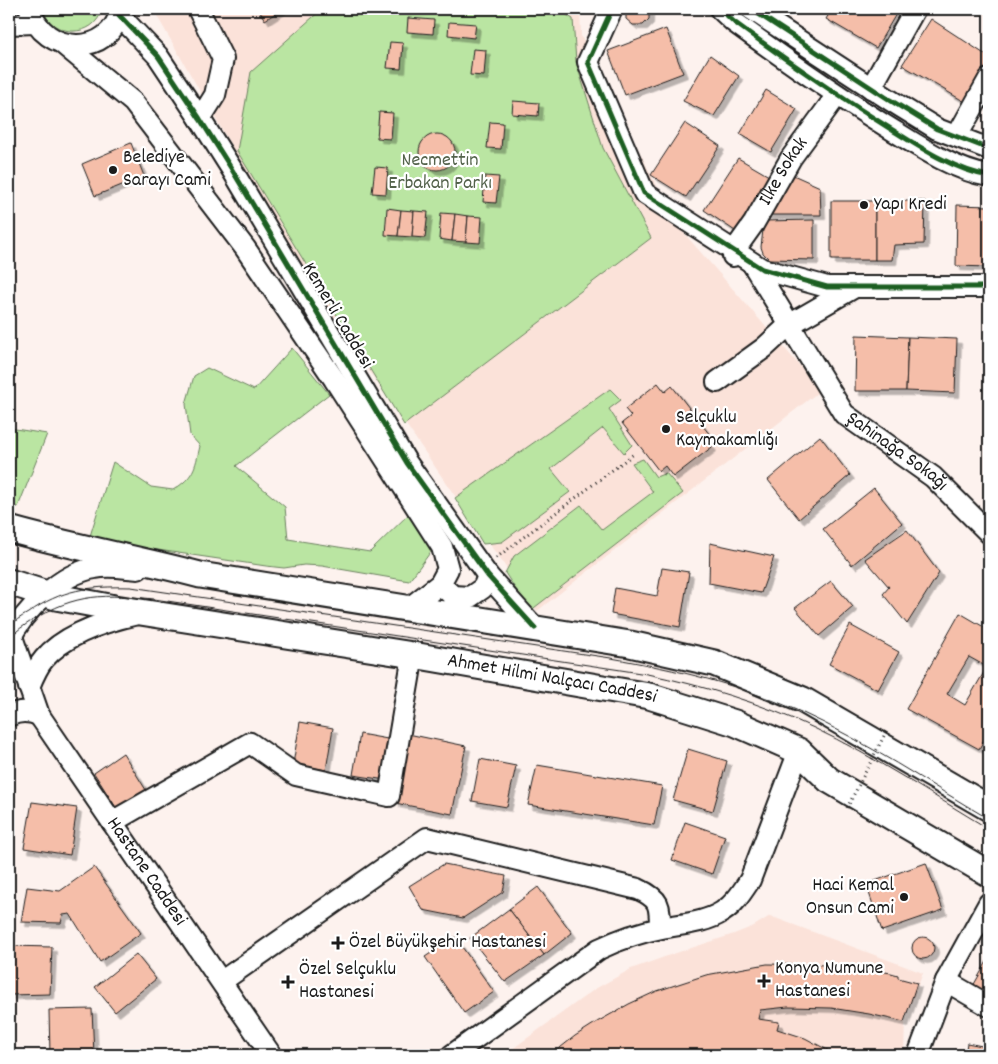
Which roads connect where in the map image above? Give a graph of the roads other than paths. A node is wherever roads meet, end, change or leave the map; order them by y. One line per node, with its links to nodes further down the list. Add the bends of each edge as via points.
1 (198, 9): 13 (street, via 223,59 215,95)
2 (612, 9): 17 (street, via 588,62 644,193)
3 (720, 9): 12 (street)
4 (751, 9): 11 (street)
5 (915, 9): 11 (street)
6 (120, 12): 9 (street, via 113,27 103,37 77,46); 13 (street, Kemerli Caddesi, via 158,56)
7 (33, 16): 8 (street); 9 (street, Kemerli Caddesi, via 43,32)
8 (9, 24)
9 (63, 44): 28 (street, Kemerli Caddesi, via 132,102 245,248 442,547 448,569)
10 (989, 79): 14 (street)
11 (871, 88): 14 (street, via 937,129)
12 (837, 95): 16 (street, via 914,143 954,164); 17 (street, İlke Sokak, via 791,158)
13 (200, 120): 25 (street, Kemerli Caddesi, via 407,463)
14 (957, 136): 15 (street)
15 (989, 149)
16 (989, 176)
17 (733, 253): 18 (street)
18 (752, 263): 19 (street, via 762,269 827,286); 21 (street, Şahinağa Sokağı)
19 (855, 286): 20 (street); 21 (street)
20 (989, 286)
21 (789, 325): 22 (street, via 764,348); 24 (street, Şahinağa Sokağı, via 844,414 932,477)
22 (717, 382)
23 (9, 529): 26 (main road)
24 (989, 533)
25 (485, 572): 28 (street, via 483,588 470,597 453,596); 32 (street, Kemerli Caddesi)
26 (200, 575): 29 (street, via 96,568 70,576); 30 (main road)
27 (9, 582): 29 (main road, Ahmet Hilmi Nalçacı Caddesi)
28 (440, 584): 30 (street)
29 (46, 594): 31 (main road, Ahmet Hilmi Nalçacı Caddesi); 33 (street)
30 (408, 609): 32 (main road)
31 (143, 613): 34 (main road, Ahmet Hilmi Nalçacı Caddesi); 35 (street, via 85,630 56,647 35,672)
32 (535, 628): 39 (main road, via 630,644 714,663 803,700)
33 (10, 635): 35 (street, Hastane Caddesi)
34 (413, 655): 38 (main road, Ahmet Hilmi Nalçacı Caddesi, via 648,696 735,723); 40 (street, via 389,796 296,775 250,743)
35 (29, 687): 36 (street, Hastane Caddesi)
36 (39, 715): 37 (street, via 21,712); 40 (street, Hastane Caddesi)
37 (9, 716)
38 (798, 751): 41 (main road, Ahmet Hilmi Nalçacı Caddesi, via 829,780); 43 (street, via 750,880 738,899 722,913 704,920)
39 (989, 808)
40 (112, 822): 45 (street, Hastane Caddesi)
41 (989, 874)
42 (989, 903): 44 (street)
43 (660, 928): 45 (street, via 660,911 652,896 638,889 427,838); 48 (street, via 599,949)
44 (946, 981): 46 (street); 49 (street)
45 (222, 982): 47 (street, Hastane Caddesi)
46 (989, 1006)
47 (271, 1055)
48 (452, 1055)
49 (918, 1055)

